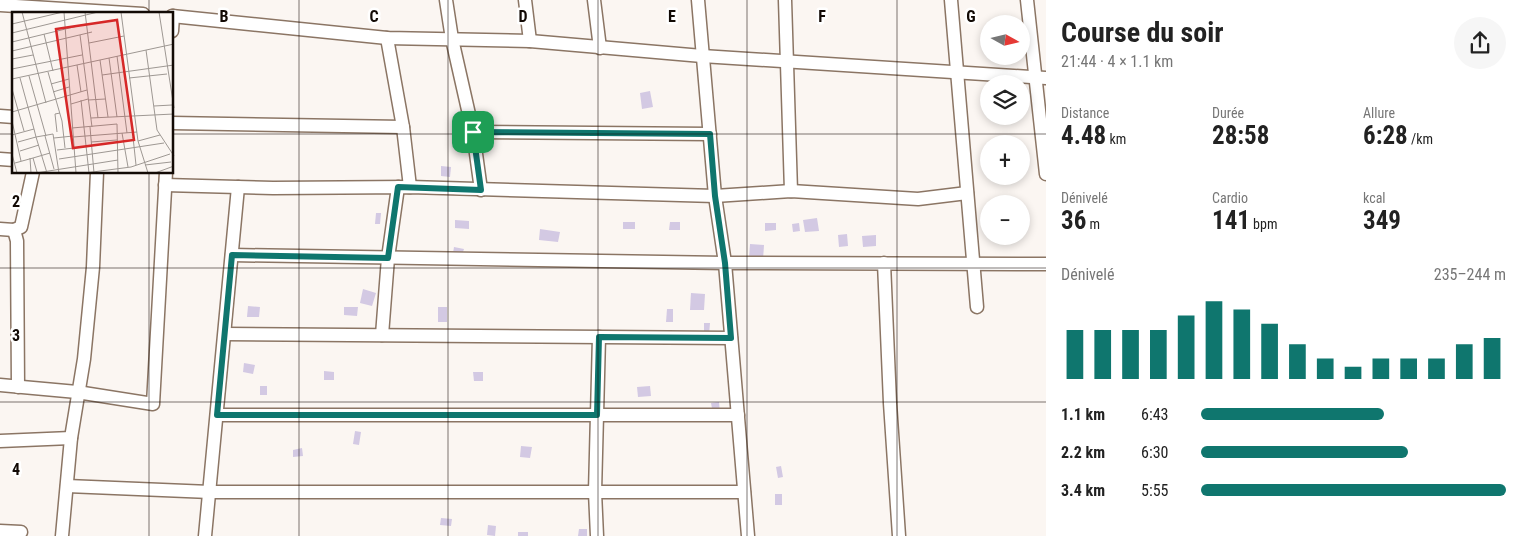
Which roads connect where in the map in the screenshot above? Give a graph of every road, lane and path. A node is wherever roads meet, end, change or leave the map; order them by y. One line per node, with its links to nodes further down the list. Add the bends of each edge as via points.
1 (446, 0): 14 (street)
2 (525, 0): 15 (street)
3 (594, 0): 16 (street)
4 (698, 0): 17 (street)
5 (785, 0): 18 (street)
6 (950, 0): 19 (street)
7 (1027, 0): 20 (street)
8 (4, 3): 10 (street)
9 (110, 5): 10 (street); 11 (street)
10 (96, 12)
11 (136, 12)
12 (174, 16): 13 (street)
13 (387, 38): 14 (street); 22 (street)
14 (452, 40): 15 (street); 23 (street)
15 (530, 41): 16 (street)
16 (600, 48): 17 (street)
17 (702, 56): 18 (street); 24 (street)
18 (786, 61): 19 (street); 32 (street)
19 (957, 72): 20 (street); 33 (street)
20 (1041, 78): 27 (street)
21 (174, 123): 22 (street)
22 (403, 127): 30 (street)
23 (473, 132): 24 (street); 31 (street)
24 (710, 134): 34 (street)
25 (32, 174): 36 (street, via 21,227)
26 (97, 174): 50 (street, via 93,267 84,359)
27 (1046, 174)
28 (165, 176): 29 (street); 50 (street, via 152,404)
29 (238, 187): 30 (street); 37 (street)
30 (404, 187): 31 (street); 38 (street)
31 (481, 190): 34 (street)
32 (791, 192): 33 (street, via 918,198); 34 (street)
33 (967, 193): 41 (street)
34 (715, 196): 39 (street)
35 (0, 229): 36 (street)
36 (14, 230): 49 (street, via 17,241)
37 (232, 255): 38 (street); 44 (street)
38 (388, 258): 39 (street); 45 (street)
39 (725, 263): 40 (street); 47 (street)
40 (884, 263): 41 (street); 66 (street)
41 (973, 263): 42 (street); 43 (street)
42 (1046, 264)
43 (977, 307)
44 (225, 334): 45 (street); 51 (street)
45 (382, 335): 46 (street)
46 (599, 337): 47 (street); 52 (street)
47 (731, 338): 53 (street)
48 (0, 385): 49 (street)
49 (18, 387): 50 (street)
50 (77, 392): 54 (street)
51 (217, 415): 52 (street); 57 (street)
52 (597, 415): 53 (street); 58 (street)
53 (738, 415): 59 (street)
54 (71, 438): 55 (street); 56 (street)
55 (0, 441)
56 (67, 486): 57 (street); 62 (street)
57 (210, 492): 58 (street); 63 (street)
58 (595, 492): 59 (street); 64 (street)
59 (744, 492): 65 (street)
60 (0, 531): 61 (street)
61 (21, 532)
62 (62, 536)
63 (205, 536)
64 (597, 536)
65 (748, 536)
66 (899, 536)

